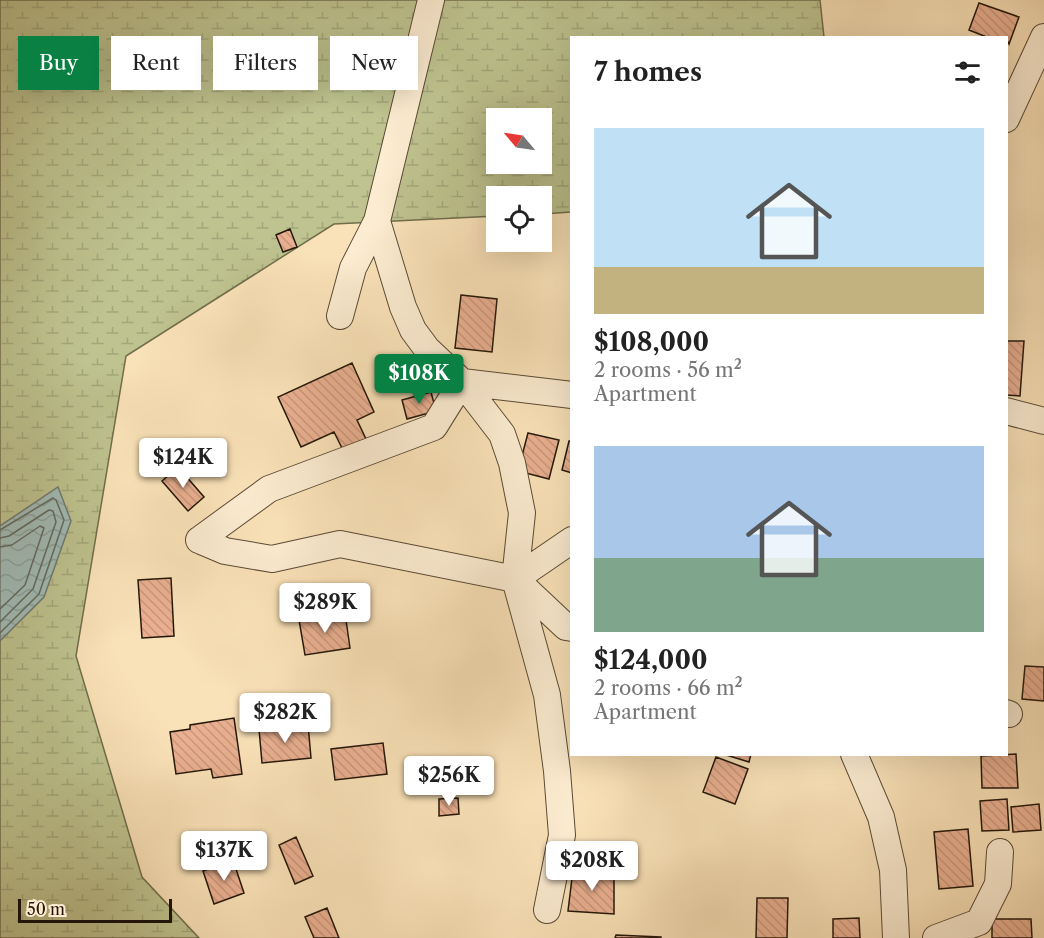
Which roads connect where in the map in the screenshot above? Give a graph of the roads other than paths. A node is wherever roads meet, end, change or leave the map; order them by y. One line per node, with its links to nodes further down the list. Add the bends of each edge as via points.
1 (431, 0): 4 (street)
2 (1044, 37): 3 (street)
3 (1008, 115)
4 (377, 221): 5 (street, via 353,268); 6 (street, via 413,330)
5 (340, 316)
6 (462, 382): 7 (street); 11 (street, via 502,434 512,463 522,513); 11 (street, via 434,427 269,489 199,540 225,551 272,559 340,544)
7 (570, 395)
8 (1008, 412): 9 (street)
9 (1044, 421)
10 (570, 541): 11 (street)
11 (515, 579): 12 (street); 15 (street, via 547,695 557,771 562,835)
12 (570, 628)
13 (855, 756): 16 (street, via 883,828 892,870)
14 (1000, 852): 17 (street, via 998,884 979,922)
15 (547, 910)
16 (896, 938)
17 (936, 938)

